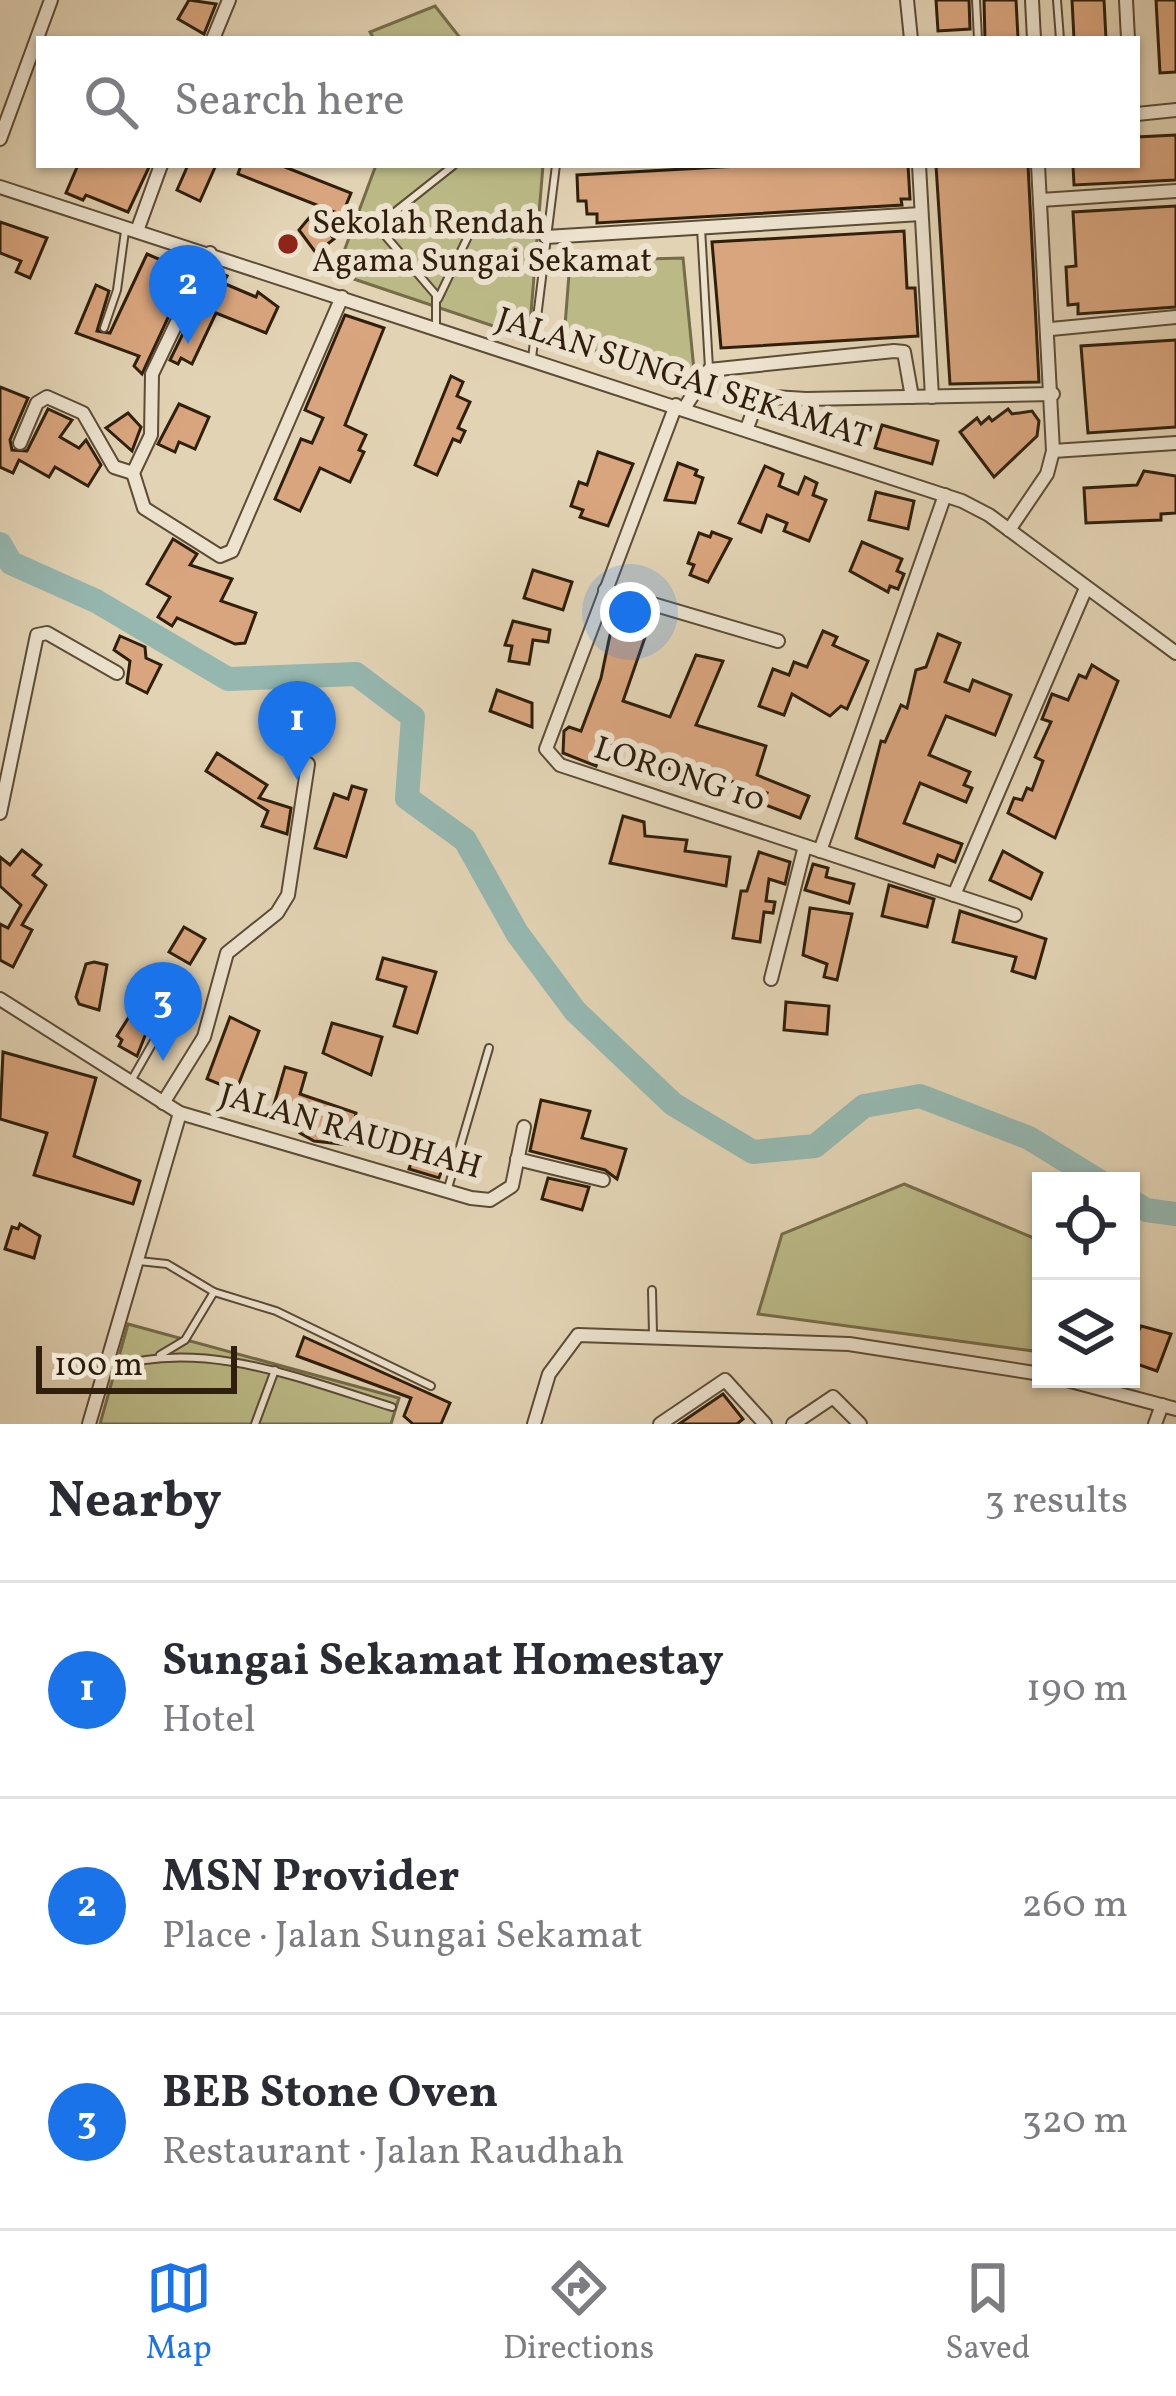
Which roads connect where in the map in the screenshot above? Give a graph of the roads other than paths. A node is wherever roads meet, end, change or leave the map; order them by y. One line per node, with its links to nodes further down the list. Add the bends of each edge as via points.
1 (52, 0): 8 (street)
2 (229, 0): 9 (street)
3 (907, 0): 10 (street)
4 (976, 0): 11 (lane)
5 (1032, 0): 12 (street)
6 (1057, 0): 13 (lane)
7 (1126, 0): 14 (street)
8 (39, 36)
9 (214, 36)
10 (910, 36)
11 (978, 36)
12 (1034, 36)
13 (1060, 36)
14 (1128, 36)
15 (36, 43): 18 (street)
16 (1176, 110): 17 (street)
17 (1140, 114)
18 (0, 139)
19 (160, 168): 30 (street)
20 (450, 168): 34 (lane, via 377,226)
21 (556, 168): 31 (lane)
22 (919, 168): 27 (street)
23 (1038, 168): 26 (street)
24 (0, 187): 30 (street, JALAN SUNGAI SEKAMAT)
25 (1176, 190): 26 (street)
26 (1041, 200): 38 (street)
27 (922, 214): 29 (street); 43 (street)
28 (473, 224): 34 (lane)
29 (701, 228): 31 (street); 40 (lane)
30 (132, 229): 32 (street, JALAN SUNGAI SEKAMAT); 37 (lane)
31 (546, 237): 39 (lane)
32 (210, 254): 33 (street, JALAN SUNGAI SEKAMAT); 49 (street, via 152,374 151,435)
33 (343, 297): 36 (street, JALAN SUNGAI SEKAMAT); 49 (street, via 227,556 144,508)
34 (438, 299): 36 (lane)
35 (1176, 317): 38 (street)
36 (436, 327): 39 (street, JALAN SUNGAI SEKAMAT)
37 (104, 328)
38 (1051, 329): 41 (street)
39 (532, 358): 44 (street, JALAN SUNGAI SEKAMAT)
40 (709, 370): 42 (street, via 904,352); 44 (street, LORONG 10)
41 (1053, 394): 43 (street); 48 (street)
42 (912, 397): 43 (street); 45 (street, via 760,396)
43 (932, 397)
44 (681, 406): 45 (street, JALAN SUNGAI SEKAMAT); 53 (street, LORONG 10)
45 (747, 428): 50 (street, JALAN SUNGAI SEKAMAT)
46 (20, 443): 49 (street, via 46,398 82,412 114,467)
47 (1176, 443): 48 (street)
48 (1053, 451): 51 (street)
49 (133, 473)
50 (945, 495): 51 (street, JALAN SUNGAI SEKAMAT); 60 (street)
51 (1009, 530): 52 (street, JALAN SUNGAI SEKAMAT)
52 (1086, 588): 55 (street, JALAN SUNGAI SEKAMAT); 61 (street)
53 (604, 590): 54 (street); 59 (street, LORONG 10, via 546,749 560,765)
54 (778, 641)
55 (1176, 652)
56 (117, 673): 58 (street, via 47,633 37,635)
57 (308, 764): 68 (street, via 288,895 227,953 204,1037)
58 (0, 813)
59 (805, 846): 60 (street, LORONG 10); 64 (street)
60 (820, 851): 61 (street, LORONG 10)
61 (954, 895): 62 (street, LORONG 10)
62 (1015, 915)
63 (176, 977): 67 (lane, via 167,1018)
64 (771, 979)
65 (0, 999): 67 (street, JALAN RAUDHAH)
66 (489, 1048): 73 (lane)
67 (131, 1081): 68 (street, JALAN RAUDHAH)
68 (164, 1103): 69 (street, JALAN RAUDHAH)
69 (180, 1113): 73 (street, JALAN RAUDHAH); 74 (street)
70 (524, 1127): 71 (street, JALAN RAUDHAH)
71 (518, 1159): 72 (street); 73 (street, JALAN RAUDHAH, via 502,1196)
72 (603, 1180)
73 (447, 1190)
74 (136, 1262): 76 (lane, via 167,1264); 79 (street)
75 (652, 1290): 77 (lane)
76 (214, 1292): 78 (lane, via 185,1340); 82 (lane, via 276,1311)
77 (653, 1337): 81 (street, via 849,1344); 88 (street, via 578,1335 549,1374)
78 (156, 1357): 79 (lane); 80 (lane)
79 (104, 1370): 86 (street)
80 (275, 1370): 84 (lane); 87 (lane)
81 (1032, 1373)
82 (431, 1385)
83 (1112, 1388): 85 (street)
84 (392, 1407)
85 (1169, 1407): 93 (street)
86 (89, 1424)
87 (255, 1424)
88 (534, 1424)
89 (660, 1424): 90 (street, via 725,1380)
90 (765, 1424)
91 (793, 1424): 92 (street, via 833,1397)
92 (860, 1424)
93 (1155, 1424)

